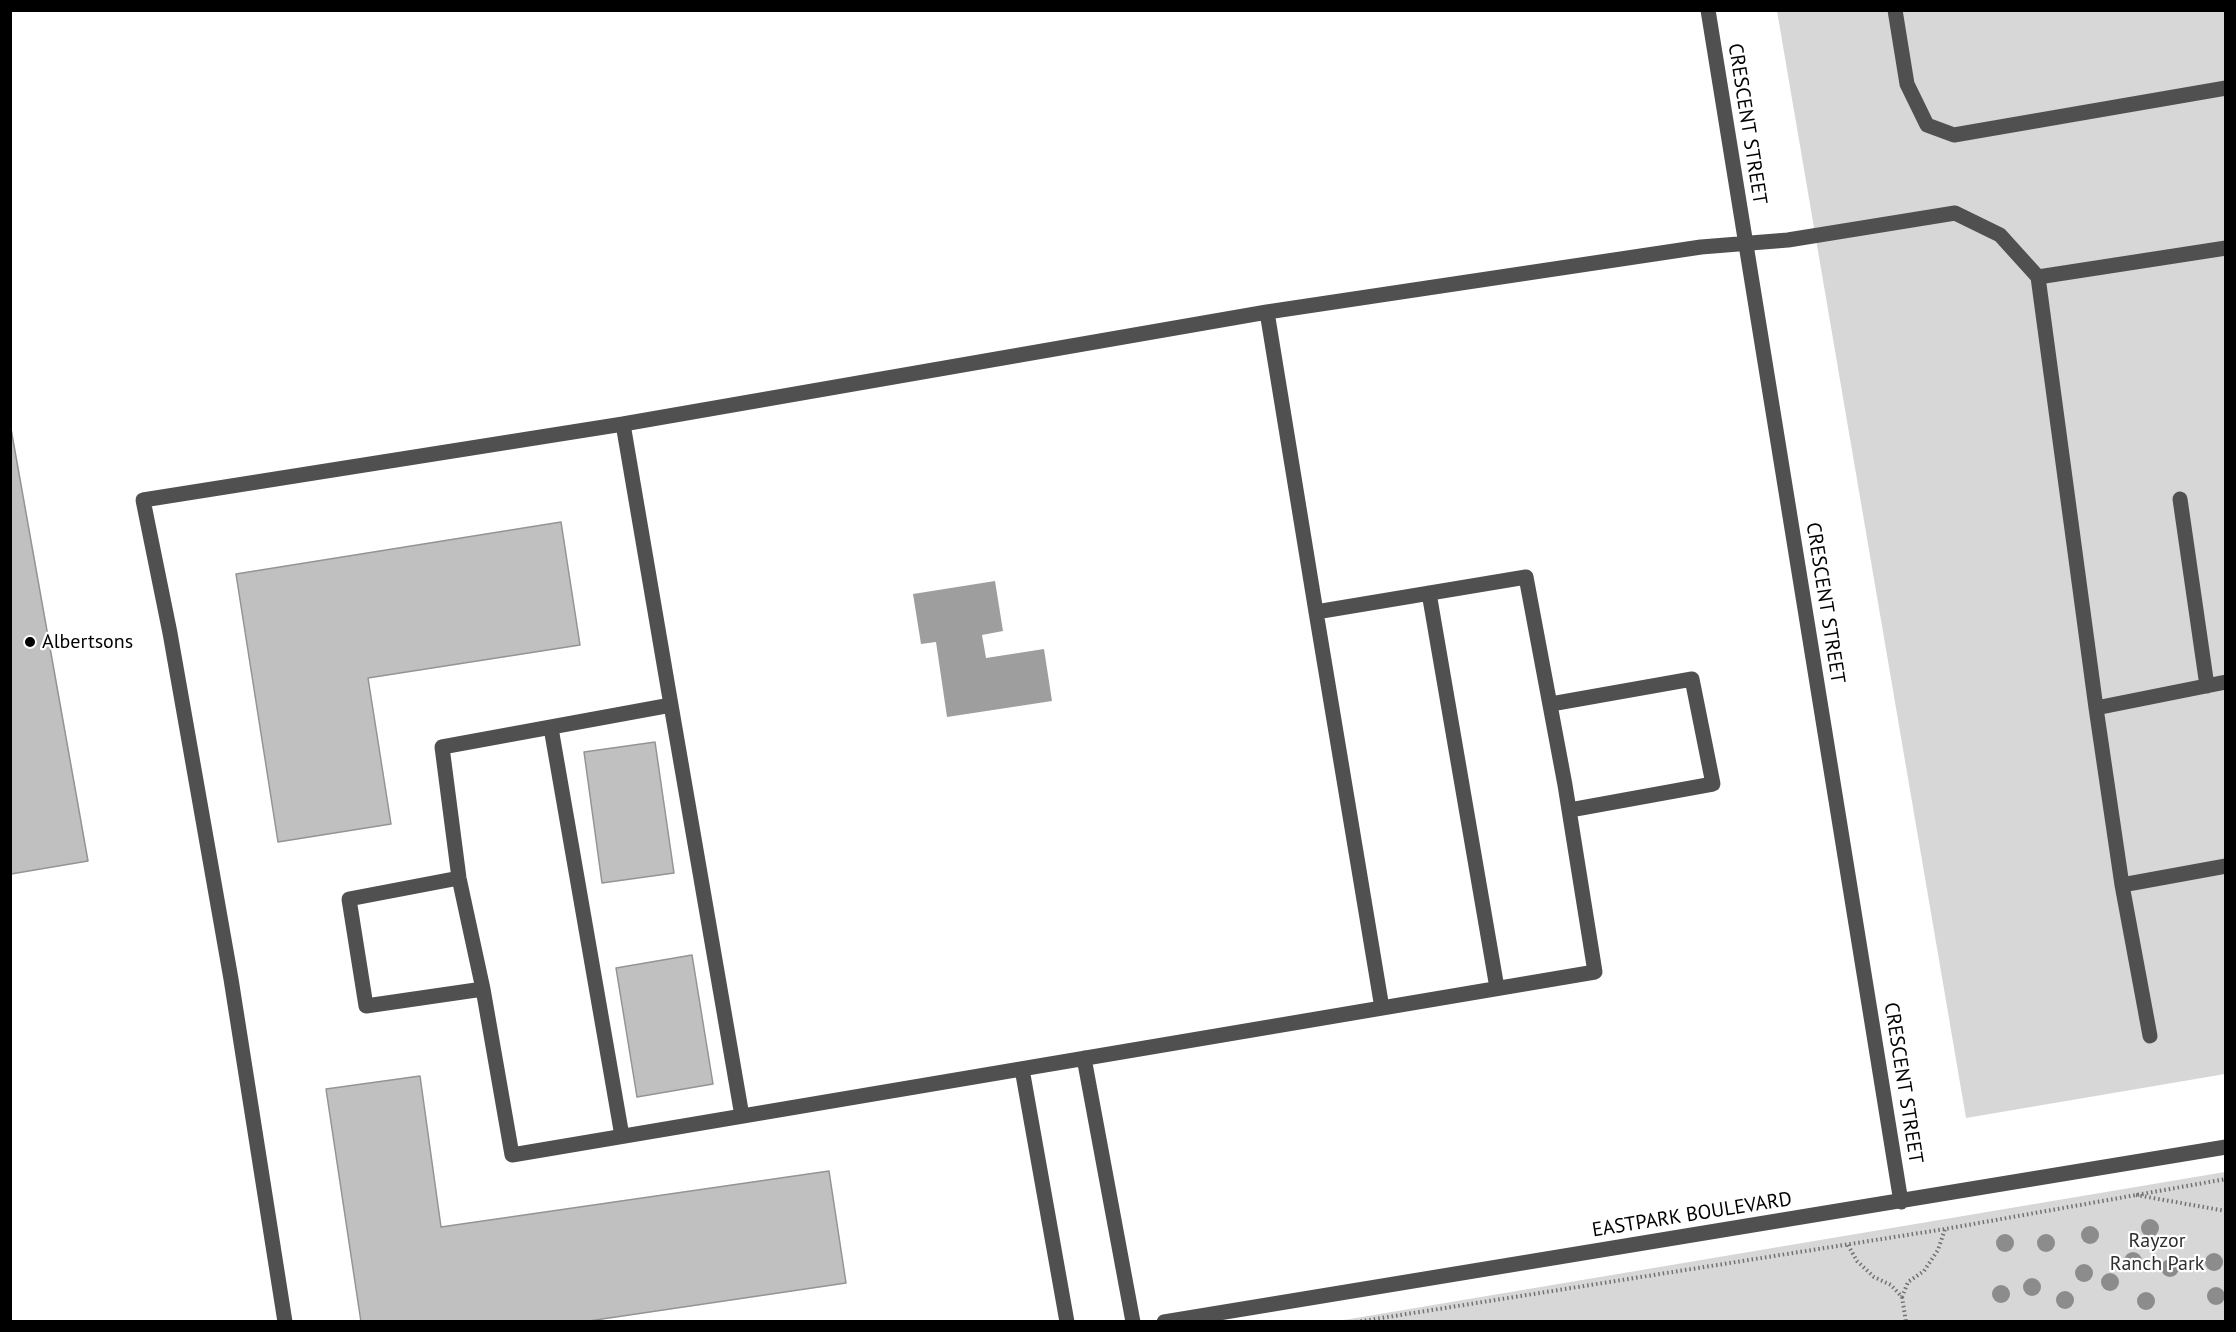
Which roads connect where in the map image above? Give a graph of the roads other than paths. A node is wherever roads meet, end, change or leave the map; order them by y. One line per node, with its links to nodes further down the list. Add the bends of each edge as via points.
1 (1708, 10): 4 (street, CRESCENT STREET)
2 (1895, 10): 3 (street, via 1906,84 1927,125 1954,135)
3 (2226, 88)
4 (1745, 245): 6 (street, via 1955,213 2000,235); 7 (street, via 1701,247); 31 (street, CRESCENT STREET)
5 (2226, 248): 6 (street)
6 (2038, 277): 16 (street)
7 (1268, 312): 8 (street); 11 (street)
8 (623, 424): 15 (street); 32 (street, via 143,500 231,978)
9 (2180, 499): 13 (street)
10 (1429, 593): 11 (street); 14 (street, via 1526,577); 23 (street)
11 (1316, 612): 24 (street)
12 (2226, 682): 13 (street)
13 (2207, 686): 16 (street)
14 (1551, 704): 18 (street); 18 (street, via 1692,678 1713,784)
15 (671, 705): 17 (street); 28 (street)
16 (2096, 708): 21 (street)
17 (551, 728): 20 (street, via 442,747); 29 (street)
18 (1570, 810): 23 (street, via 1595,972)
19 (2226, 866): 21 (street)
20 (459, 878): 22 (street); 22 (street, via 349,898 366,1006)
21 (2122, 885): 25 (street)
22 (483, 988): 29 (street, via 512,1155)
23 (1497, 988): 24 (street)
24 (1382, 1008): 26 (street)
25 (2150, 1036)
26 (1084, 1058): 27 (street); 34 (street)
27 (1022, 1069): 28 (street); 33 (street)
28 (742, 1116): 29 (street)
29 (622, 1137)
30 (2226, 1148): 31 (street, EASTPARK BOULEVARD)
31 (1901, 1202): 35 (street, EASTPARK BOULEVARD)
32 (285, 1322)
33 (1067, 1322)
34 (1133, 1322)
35 (1164, 1322)

